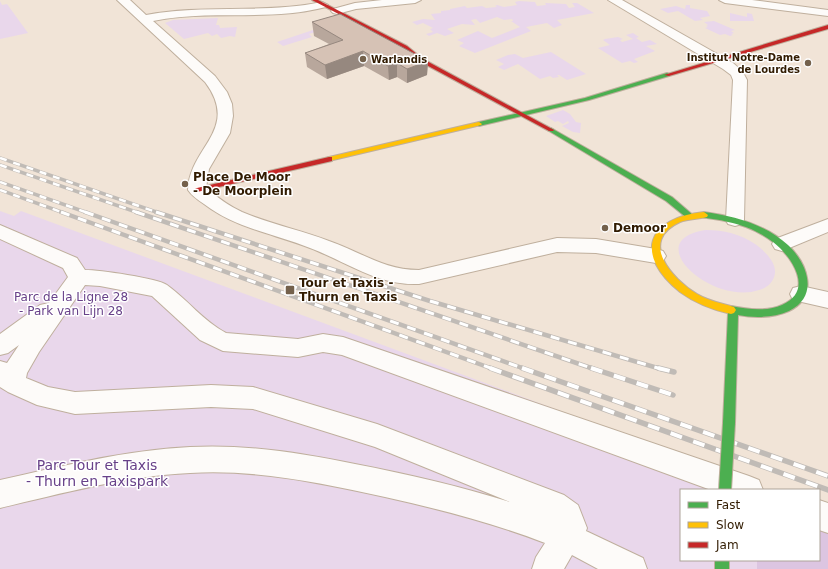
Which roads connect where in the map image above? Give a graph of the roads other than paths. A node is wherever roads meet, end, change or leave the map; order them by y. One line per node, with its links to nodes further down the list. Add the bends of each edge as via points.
1 (123, 0): 8 (street)
2 (415, 0): 6 (street, via 355,6)
3 (614, 0): 10 (street)
4 (725, 0): 7 (street)
5 (318, 2): 6 (street); 8 (street, via 295,10 168,14)
6 (336, 11): 11 (street)
7 (828, 13)
8 (143, 18): 12 (street, via 210,79 220,92 224,104 222,133 201,169)
9 (828, 26): 10 (street)
10 (718, 60): 11 (street, via 593,97); 14 (street, via 734,70 740,80)
11 (522, 114): 12 (street); 13 (street, via 669,199)
12 (197, 190): 18 (street, via 242,219 326,247 402,277 419,277 566,244)
13 (690, 216): 14 (street, via 704,215); 18 (street, via 662,228 655,245)
14 (735, 220): 17 (street, via 762,231)
15 (828, 225): 17 (street)
16 (0, 231): 19 (street, via 70,263)
17 (782, 244): 20 (street, via 792,254 803,274 804,285)
18 (656, 256): 23 (street, via 671,278 692,295)
19 (79, 277): 22 (street); 27 (street, via 100,278 158,289 191,320 218,340 298,348 323,343 343,346 580,423)
20 (801, 294): 21 (street); 23 (street, via 784,308 770,312)
21 (828, 300)
22 (61, 303): 24 (street); 25 (street, via 15,371)
23 (733, 311): 26 (street, bridge)
24 (0, 346)
25 (4, 376): 29 (street, via 17,385 75,403 211,396 253,398 377,436 554,505 568,515 572,528)
26 (725, 489)
27 (746, 489)
28 (0, 494): 29 (street, via 102,472 165,462 275,462 428,493 504,514)
29 (566, 537): 30 (street); 31 (street)
30 (547, 568)
31 (632, 569)

